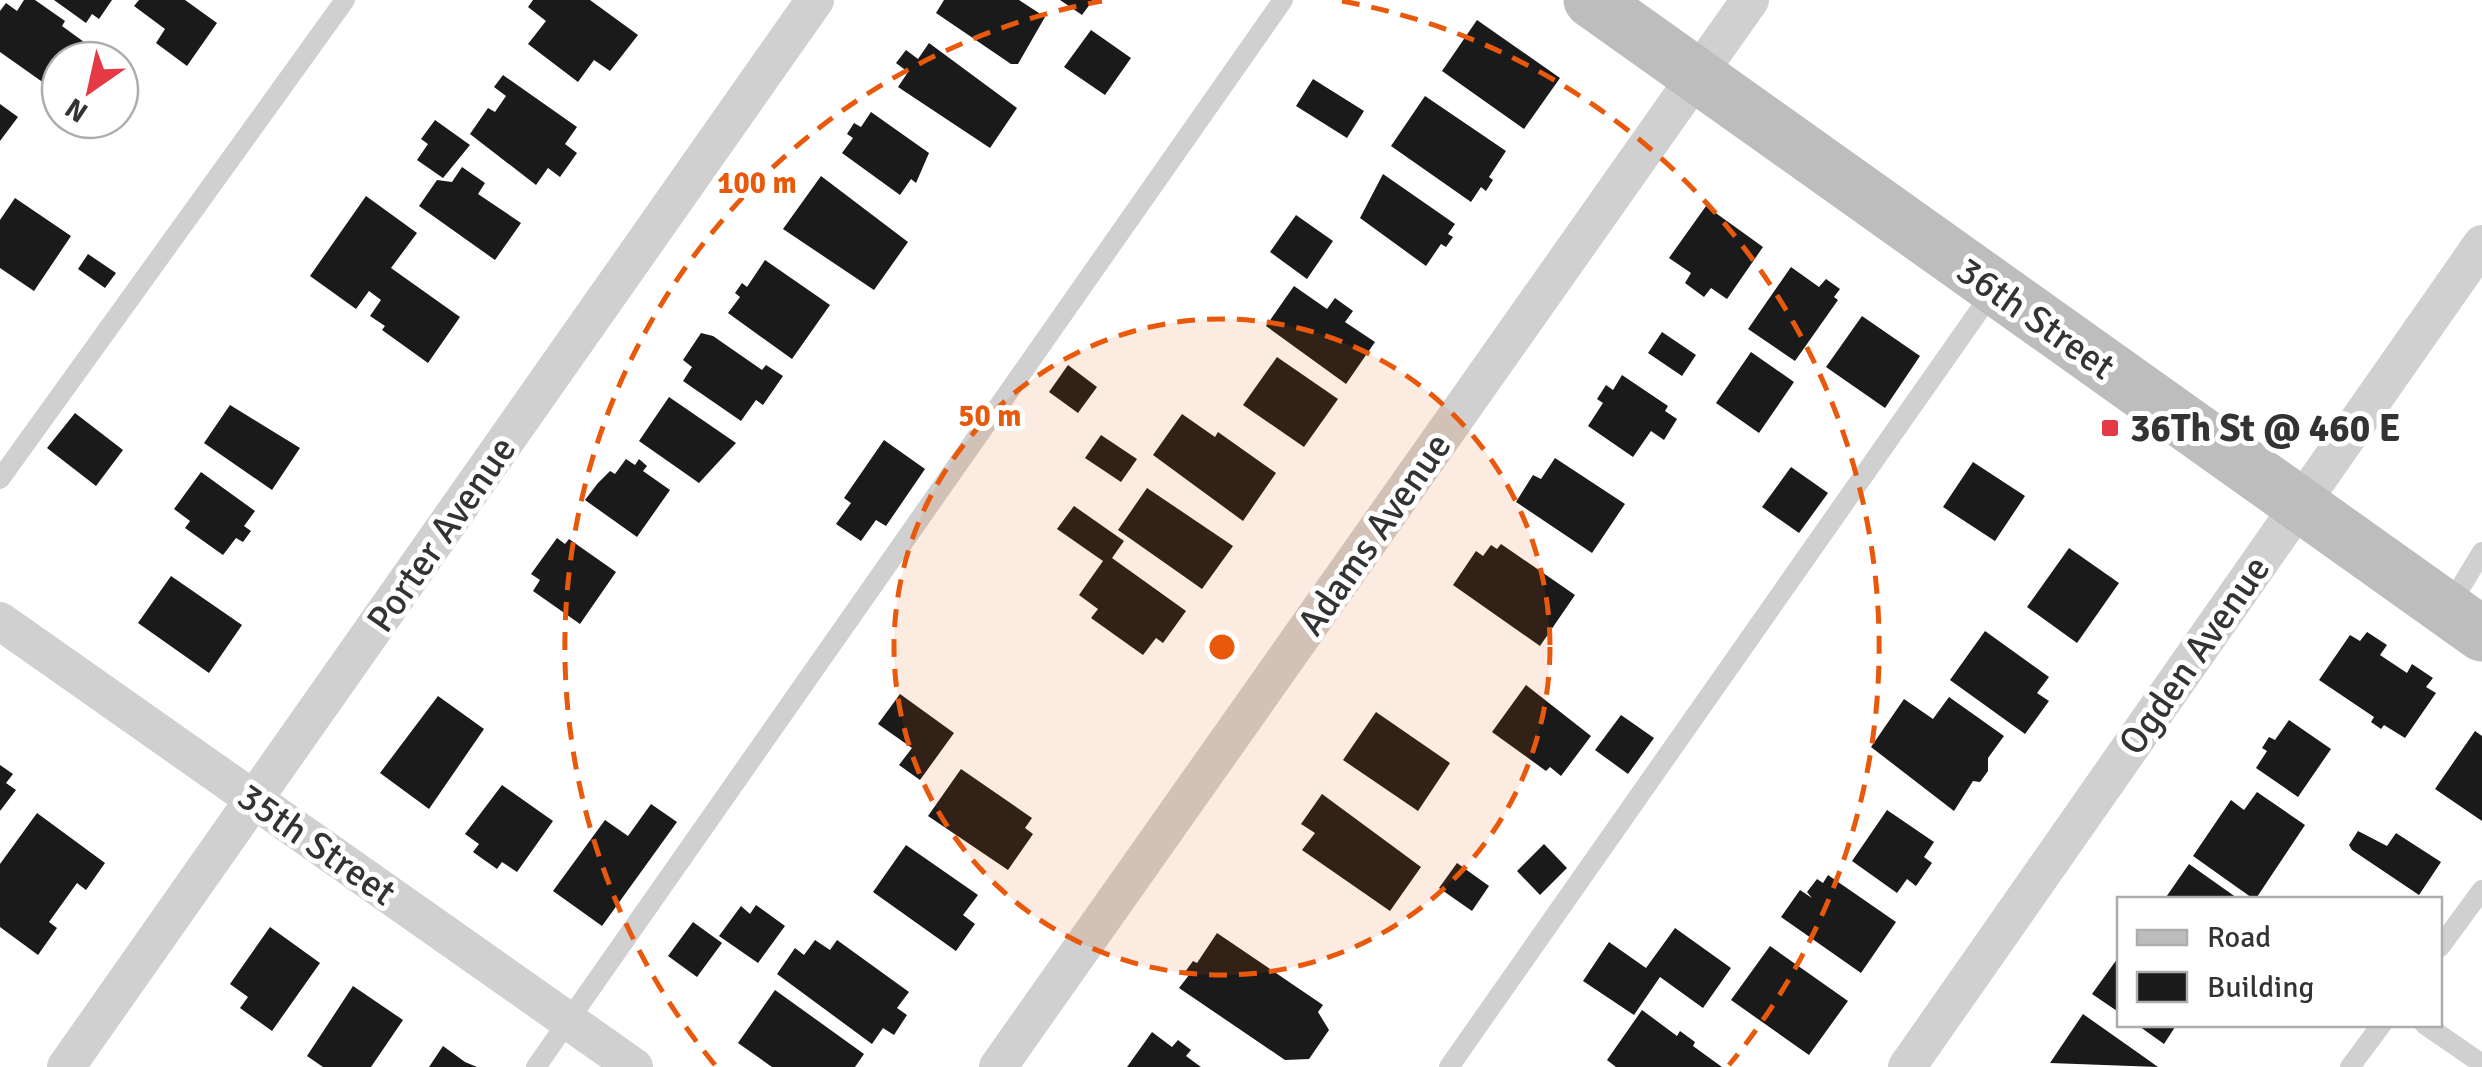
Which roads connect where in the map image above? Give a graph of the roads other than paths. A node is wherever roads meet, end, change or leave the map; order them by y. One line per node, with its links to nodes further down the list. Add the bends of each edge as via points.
1 (345, 0): 9 (lane)
2 (814, 0): 14 (street, Porter Avenue)
3 (1283, 0): 17 (lane)
4 (1592, 0): 6 (main road, 36th Street)
5 (1750, 0): 6 (street, Adams Avenue)
6 (1697, 78): 8 (main road, 36th Street); 24 (street, Adams Avenue)
7 (2482, 244): 10 (street, Ogden Avenue)
8 (1994, 289): 10 (main road, 36th Street); 25 (lane)
9 (0, 479)
10 (2299, 506): 13 (main road, 36th Street); 26 (street, Ogden Avenue)
11 (2482, 552): 13 (lane)
12 (0, 620): 14 (street, 35th Street)
13 (2465, 622)
14 (254, 800): 17 (street, 35th Street); 21 (street, Porter Avenue)
15 (2482, 890): 16 (lane)
16 (2442, 944)
17 (569, 1021): 22 (lane); 23 (street, 35th Street)
18 (2380, 1027): 27 (lane)
19 (2428, 1027): 20 (lane)
20 (2482, 1064)
21 (66, 1067)
22 (536, 1067)
23 (634, 1067)
24 (998, 1067)
25 (1449, 1067)
26 (1907, 1067)
27 (2350, 1067)

